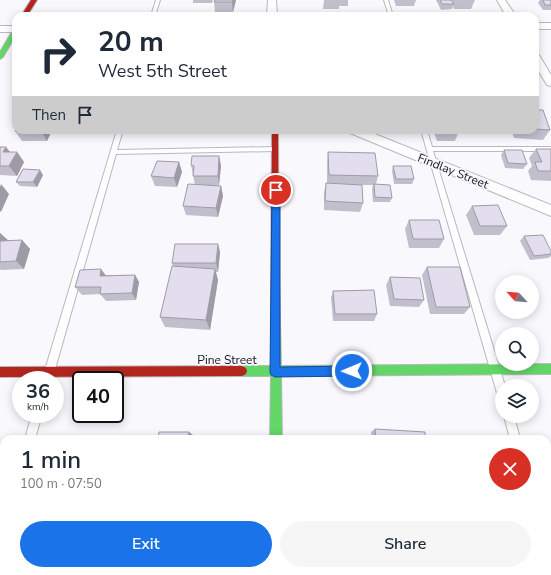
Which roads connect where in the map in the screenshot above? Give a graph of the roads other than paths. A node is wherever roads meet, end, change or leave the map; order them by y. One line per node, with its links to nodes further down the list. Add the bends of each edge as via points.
1 (34, 0): 6 (street)
2 (158, 0): 7 (lane)
3 (272, 0): 8 (street)
4 (386, 0): 9 (lane)
5 (501, 0): 10 (street)
6 (26, 12)
7 (154, 12)
8 (272, 12)
9 (390, 12)
10 (508, 12)
11 (539, 26): 12 (street)
12 (551, 26)
13 (0, 29): 14 (street)
14 (12, 29)
15 (12, 36): 16 (street)
16 (0, 57)
17 (539, 63): 18 (street)
18 (551, 83)
19 (119, 134): 26 (lane)
20 (275, 134): 23 (street)
21 (364, 134): 27 (street, Findlay Street)
22 (425, 134): 24 (lane)
23 (275, 149): 26 (lane); 34 (street)
24 (429, 149): 25 (lane); 27 (lane)
25 (551, 149)
26 (114, 152): 32 (lane)
27 (433, 162): 28 (street, Findlay Street); 31 (lane)
28 (551, 211)
29 (539, 369): 30 (street, Pine Street)
30 (551, 369)
31 (495, 370): 34 (street, Pine Street)
32 (49, 371)
33 (0, 372): 35 (street, Pine Street)
34 (275, 372): 36 (street, Pine Street); 40 (street)
35 (12, 373)
36 (64, 376)
37 (34, 423): 39 (lane)
38 (511, 423): 41 (lane)
39 (31, 435)
40 (276, 435)
41 (514, 435)

